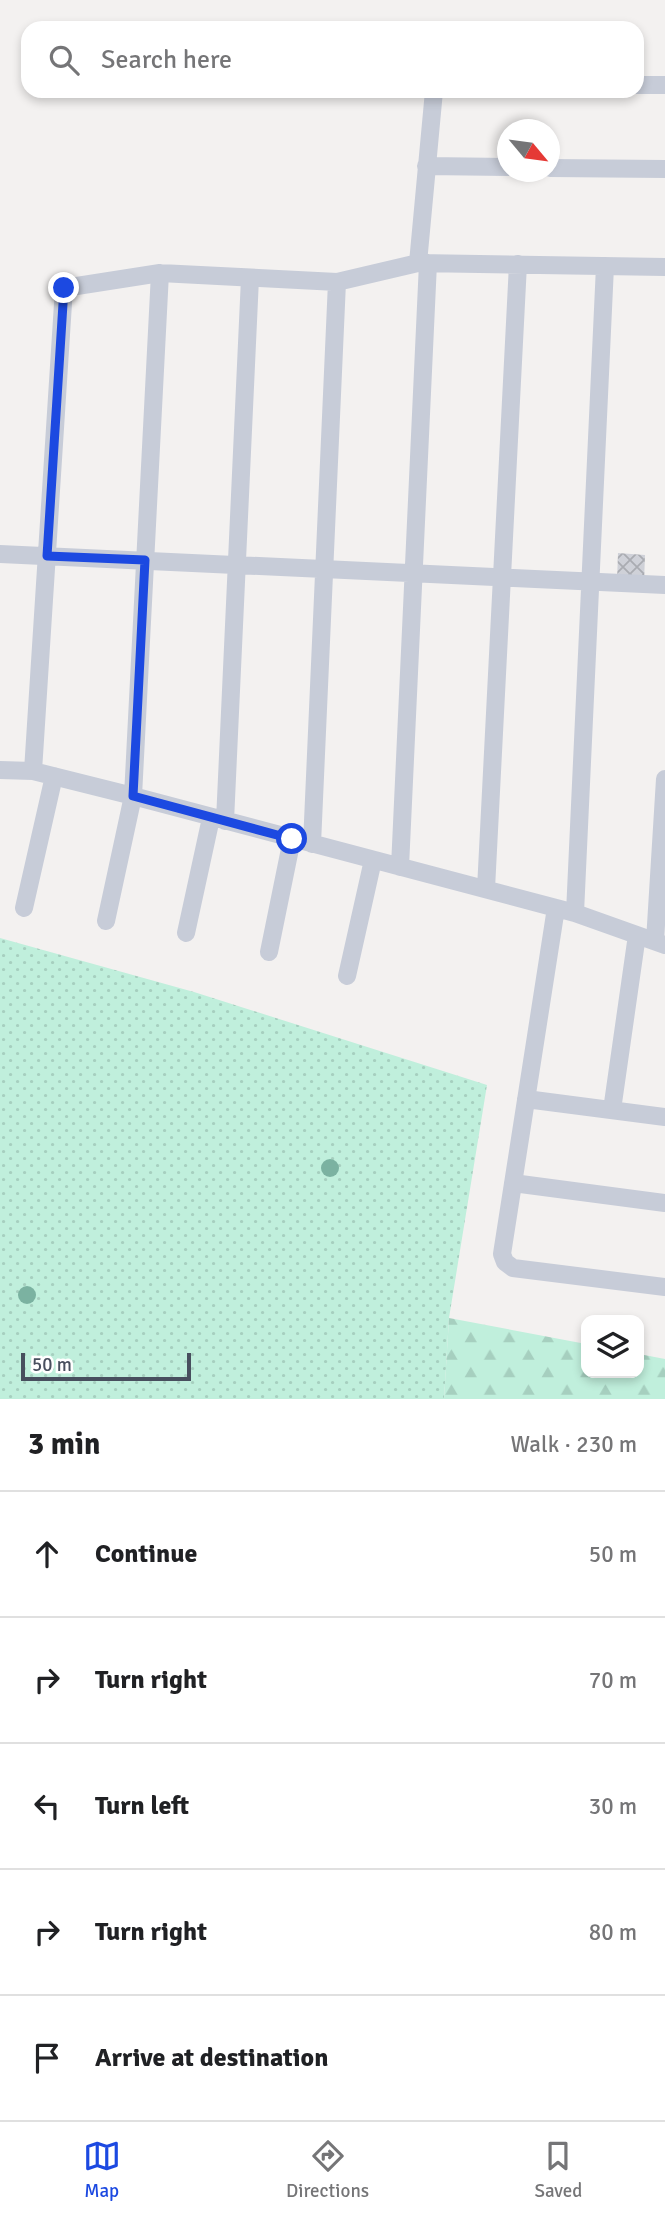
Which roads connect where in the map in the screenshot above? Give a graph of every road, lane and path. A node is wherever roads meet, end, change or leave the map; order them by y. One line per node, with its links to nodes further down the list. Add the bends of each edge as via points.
1 (644, 85): 2 (street)
2 (665, 85)
3 (433, 98): 4 (street)
4 (426, 166): 5 (street); 8 (street)
5 (497, 167)
6 (560, 168): 7 (street)
7 (665, 169)
8 (423, 263): 9 (street); 14 (street); 20 (street)
9 (518, 264): 10 (street); 21 (street)
10 (605, 266): 11 (street); 22 (street)
11 (665, 267)
12 (160, 273): 13 (street); 16 (street, via 64,288); 17 (street)
13 (250, 278): 14 (street); 18 (street)
14 (337, 282): 19 (street)
15 (0, 554): 16 (street)
16 (47, 556): 17 (street); 25 (street)
17 (145, 560): 18 (street); 28 (street)
18 (237, 565): 19 (street); 29 (street)
19 (324, 569): 20 (street); 31 (street)
20 (414, 573): 21 (street); 33 (street)
21 (501, 577): 22 (street); 34 (street)
22 (591, 581): 23 (street); 37 (street)
23 (665, 585)
24 (0, 770): 25 (street)
25 (33, 771): 26 (street)
26 (54, 776): 28 (street); 35 (street)
27 (665, 779): 41 (street)
28 (133, 796): 29 (street); 38 (street)
29 (218, 819): 30 (street); 39 (street)
30 (292, 839): 31 (street); 42 (street)
31 (312, 844): 32 (street)
32 (373, 860): 33 (street); 43 (street)
33 (400, 867): 34 (street)
34 (486, 890): 36 (street)
35 (24, 908)
36 (556, 908): 37 (street); 44 (street)
37 (575, 913): 40 (street)
38 (106, 921)
39 (186, 933)
40 (637, 935): 41 (street); 45 (street)
41 (660, 943)
42 (270, 952)
43 (347, 976)
44 (526, 1099): 45 (street); 47 (street)
45 (612, 1110): 46 (street)
46 (665, 1117)
47 (513, 1183): 48 (street); 49 (street, via 502,1254 513,1268)
48 (665, 1203)
49 (665, 1287)

